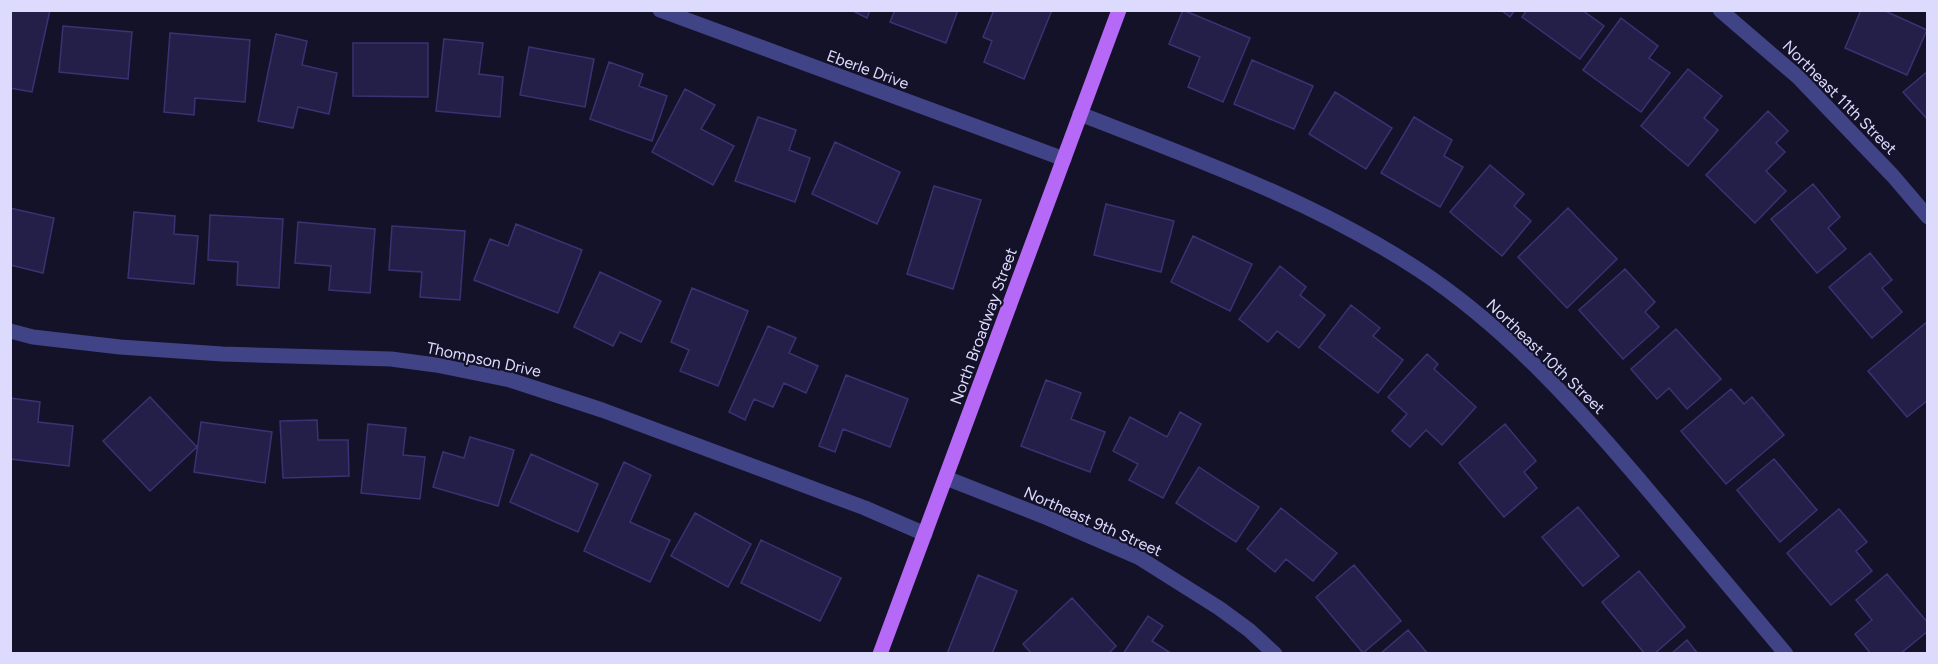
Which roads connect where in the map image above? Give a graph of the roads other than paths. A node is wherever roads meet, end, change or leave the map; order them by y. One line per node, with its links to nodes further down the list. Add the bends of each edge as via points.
1 (660, 10): 5 (street, Eberle Drive)
2 (1119, 10): 4 (main road, North Broadway Street)
3 (1720, 10): 6 (street, Northeast 11th Street, via 1798,77)
4 (1080, 114): 5 (main road, North Broadway Street); 12 (street, Northeast 10th Street, via 1314,209 1419,270 1468,306 1582,413)
5 (1064, 159): 8 (main road, North Broadway Street)
6 (1928, 217)
7 (10, 331): 9 (street, Thompson Drive, via 131,348 391,359 510,380 602,410 865,508)
8 (946, 478): 9 (main road, North Broadway Street); 11 (street, Northeast 9th Street, via 1138,557 1219,608)
9 (924, 534): 10 (main road, North Broadway Street)
10 (880, 654)
11 (1275, 654)
12 (1786, 654)

